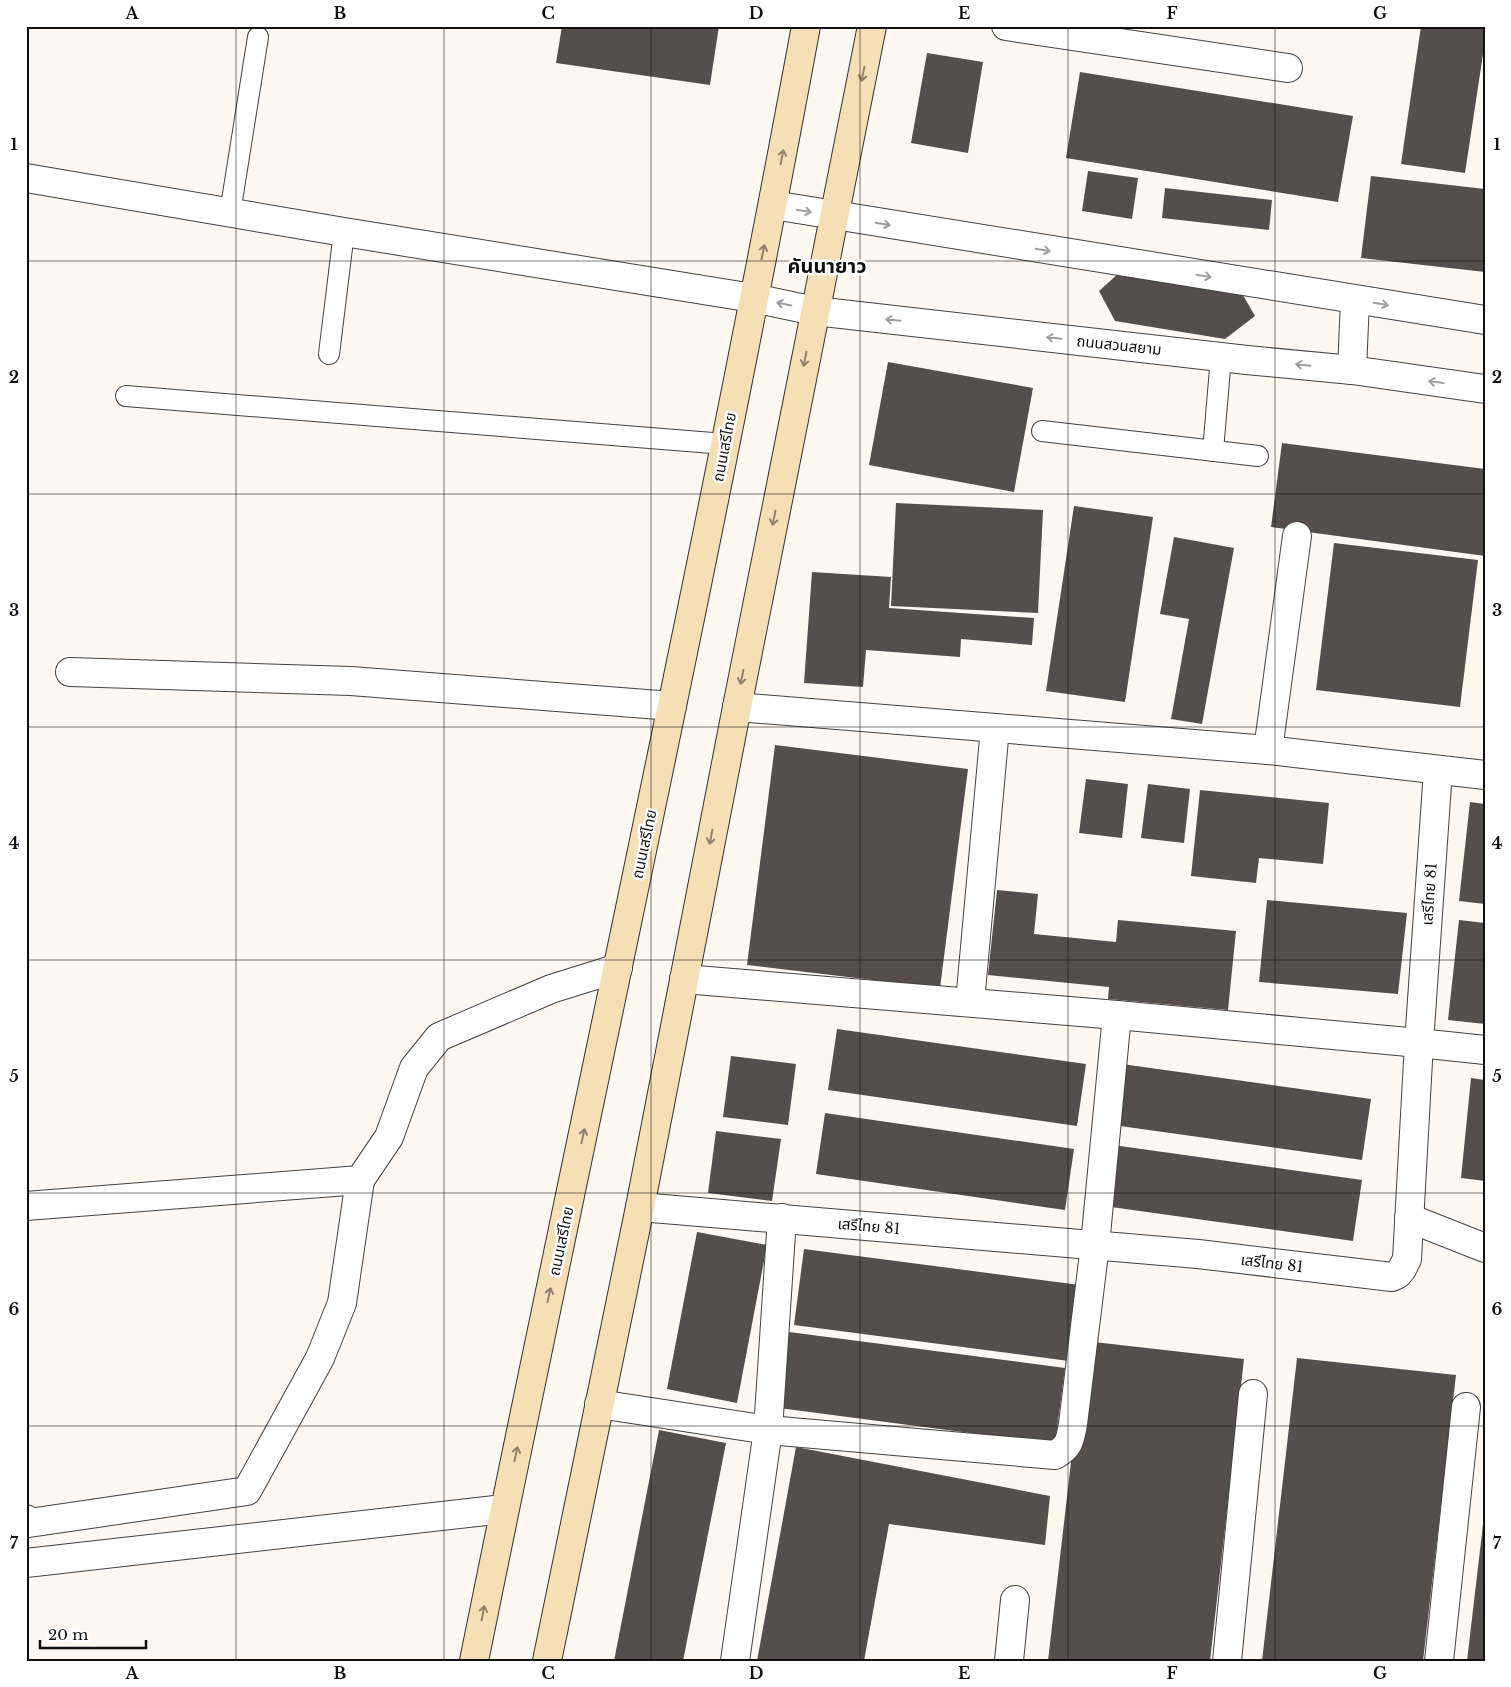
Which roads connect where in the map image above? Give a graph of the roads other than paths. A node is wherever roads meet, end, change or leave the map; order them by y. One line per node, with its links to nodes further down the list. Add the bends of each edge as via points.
1 (806, 26): 7 (main road, ถนนเสรีไทย, one-way to 1)
2 (872, 26): 9 (main road, one-way to 9)
3 (1006, 26): 5 (street)
4 (258, 37): 8 (lane)
5 (1288, 68)
6 (26, 178): 8 (street, ถนนสวนสยาม)
7 (773, 205): 9 (street, one-way to 9); 11 (main road, ถนนเสรีไทย, one-way to 7)
8 (230, 213): 10 (street, ถนนสวนสยาม)
9 (834, 216): 12 (street, one-way to 12); 13 (main road)
10 (344, 232): 11 (street, ถนนสวนสยาม); 15 (lane)
11 (753, 298): 13 (street, ถนนสวนสยาม, one-way to 11); 21 (main road, ถนนเสรีไทย)
12 (1355, 300): 14 (street, one-way to 14); 17 (street)
13 (815, 311): 16 (street, ถนนสวนสยาม, one-way to 13); 27 (main road, one-way to 27)
14 (1485, 320)
15 (329, 354)
16 (1221, 356): 17 (street, ถนนสวนสยาม, one-way to 16); 22 (lane)
17 (1352, 370): 18 (street, ถนนสวนสยาม, one-way to 17)
18 (1485, 389)
19 (126, 396): 21 (lane)
20 (1042, 431): 22 (lane)
21 (725, 444): 26 (main road, ถนนเสรีไทย)
22 (1212, 451): 23 (lane)
23 (1258, 456)
24 (1297, 536): 29 (street)
25 (70, 672): 26 (street, via 351,681)
26 (672, 706): 32 (main road, ถนนเสรีไทย)
27 (737, 707): 28 (street); 33 (main road, one-way to 33)
28 (995, 728): 29 (street); 34 (street)
29 (1268, 750): 30 (street)
30 (1438, 770): 31 (street); 36 (street, เสรีไทย 81)
31 (1485, 774)
32 (618, 968): 38 (street, via 551,989 439,1037 414,1068 388,1137); 49 (main road, ถนนเสรีไทย, one-way to 32)
33 (684, 979): 34 (street); 40 (main road)
34 (970, 1002): 35 (street)
35 (1117, 1015): 36 (street); 43 (street)
36 (1419, 1042): 37 (street); 42 (street, เสรีไทย 81)
37 (1485, 1050)
38 (360, 1180): 39 (street); 50 (street, via 342,1303 320,1358 247,1491 29,1523)
39 (26, 1206)
40 (640, 1207): 41 (street, เสรีไทย 81); 46 (main road)
41 (782, 1218): 43 (street, เสรีไทย 81); 48 (street)
42 (1409, 1218): 43 (street, เสรีไทย 81, via 1407,1259 1398,1274 1392,1277); 44 (street)
43 (1095, 1245): 48 (street, via 1073,1424 1069,1443 1055,1455)
44 (1485, 1248)
45 (1254, 1394): 57 (street)
46 (598, 1404): 48 (street); 54 (main road)
47 (1466, 1407): 58 (street)
48 (768, 1430): 55 (street)
49 (504, 1509): 51 (street); 53 (main road, ถนนเสรีไทย, one-way to 49)
50 (26, 1519)
51 (26, 1563)
52 (1015, 1600): 56 (street)
53 (474, 1661)
54 (547, 1661)
55 (734, 1661)
56 (1009, 1661)
57 (1227, 1661)
58 (1439, 1661)

